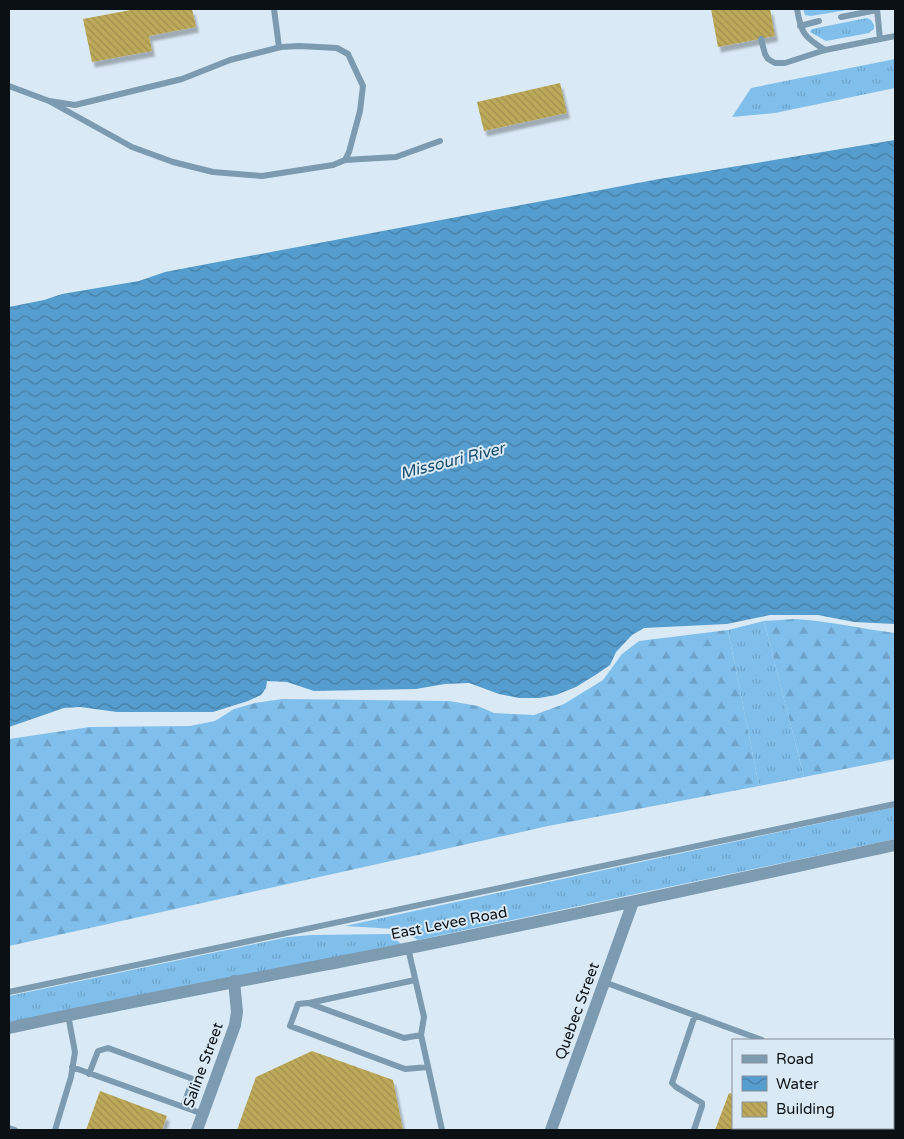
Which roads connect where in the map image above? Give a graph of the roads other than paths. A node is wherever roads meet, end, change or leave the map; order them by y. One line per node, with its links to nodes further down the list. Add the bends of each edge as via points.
1 (274, 9): 10 (lane)
2 (797, 9): 6 (lane)
3 (877, 10): 4 (lane); 9 (lane)
4 (841, 17)
5 (819, 21): 6 (lane)
6 (800, 26): 11 (lane, via 806,38)
7 (895, 36): 9 (lane)
8 (761, 39): 11 (lane, via 765,54 775,63 785,63)
9 (880, 39): 11 (lane)
10 (279, 47): 13 (lane, via 230,60 182,79 75,105); 15 (lane, via 322,46 348,54 363,86 360,111)
11 (825, 50)
12 (9, 86): 13 (lane)
13 (49, 101): 15 (lane, via 132,147 213,172 262,176)
14 (440, 141): 15 (lane, via 396,157)
15 (345, 160)
16 (895, 804): 23 (lane)
17 (895, 845): 18 (street, East Levee Road)
18 (633, 902): 19 (street, East Levee Road); 22 (street, Quebec Street)
19 (408, 948): 20 (lane); 21 (street, East Levee Road)
20 (415, 980): 24 (lane); 28 (lane, via 424,1017)
21 (234, 981): 25 (street, East Levee Road); 34 (street, Saline Street, via 236,1025)
22 (604, 982): 26 (lane); 40 (street, Quebec Street)
23 (9, 992)
24 (308, 1003): 28 (lane, via 404,1038); 30 (lane, via 298,1004 290,1026 405,1069)
25 (68, 1015): 27 (street, East Levee Road); 31 (lane, via 75,1052)
26 (695, 1016): 29 (lane); 41 (lane, via 672,1083 702,1103)
27 (9, 1028)
28 (421, 1035): 30 (lane)
29 (759, 1039)
30 (428, 1066): 39 (lane)
31 (72, 1068): 32 (lane); 37 (lane)
32 (90, 1074): 33 (lane); 33 (lane, via 98,1051 108,1048 193,1079)
33 (183, 1107): 34 (lane)
34 (203, 1114): 38 (street, Saline Street)
35 (9, 1128): 36 (lane)
36 (15, 1130)
37 (55, 1130)
38 (197, 1130)
39 (442, 1130)
40 (551, 1130)
41 (694, 1130)

